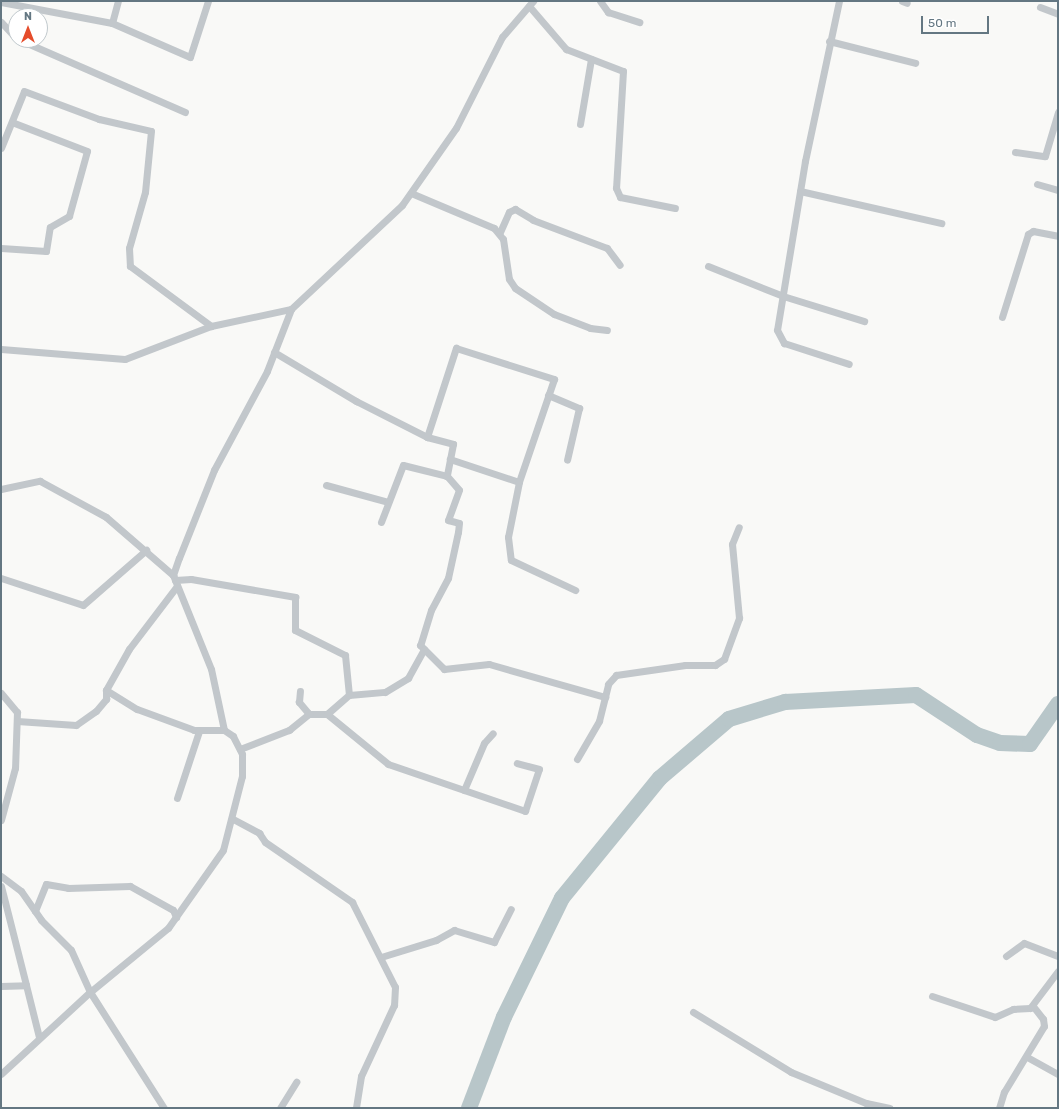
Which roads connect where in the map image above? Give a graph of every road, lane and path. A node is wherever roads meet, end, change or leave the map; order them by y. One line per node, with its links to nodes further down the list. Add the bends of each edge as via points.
1 (118, 1): 10 (street)
2 (208, 1): 10 (street, via 190,57)
3 (600, 1): 11 (street, via 608,12)
4 (839, 1): 13 (street)
5 (1, 2): 10 (street)
6 (531, 3): 15 (street, via 566,50); 26 (street, via 502,38 456,128)
7 (1040, 7): 8 (street)
8 (1058, 14)
9 (1, 22): 12 (street)
10 (112, 22)
11 (639, 22)
12 (8, 29)
13 (829, 41): 16 (street); 25 (street)
14 (38, 48): 17 (street)
15 (591, 59): 20 (street); 27 (street, via 619,67 624,77 617,168 620,197)
16 (916, 63)
17 (185, 112)
18 (1058, 112): 22 (street, via 1045,156)
19 (12, 122): 21 (street); 31 (street, via 87,151 69,216 50,227 46,251); 38 (street, via 24,91 99,119 151,131 145,192 129,248 130,266)
20 (580, 124)
21 (1, 148)
22 (1015, 152)
23 (1037, 184): 24 (street)
24 (1058, 190)
25 (800, 191): 28 (street); 34 (street)
26 (411, 193): 29 (street); 35 (street)
27 (675, 208)
28 (941, 223)
29 (500, 232): 32 (street, via 509,212 515,209 533,220 607,248); 39 (street, via 509,279 515,288 554,314 590,328)
30 (1058, 236): 36 (street, via 1033,231 1028,234)
31 (1, 248)
32 (620, 265)
33 (708, 266): 34 (street)
34 (783, 296): 37 (street); 42 (street, via 777,330 779,339)
35 (291, 309): 38 (street); 41 (street)
36 (1002, 317)
37 (864, 321)
38 (211, 326): 40 (street, via 125,359)
39 (607, 330)
40 (1, 349)
41 (274, 352): 44 (street, via 356,401); 56 (street, via 214,470)
42 (849, 364)
43 (548, 395): 44 (street, via 554,379 456,348); 46 (street, via 579,408); 48 (street)
44 (427, 437): 45 (street, via 453,444)
45 (450, 459): 47 (street); 48 (street)
46 (567, 460)
47 (447, 476): 51 (street, via 402,465); 58 (street, via 459,490 448,520 459,523 458,532 448,578 430,610 420,645)
48 (519, 482): 57 (street, via 508,537 511,560)
49 (326, 485): 51 (street)
50 (1, 489): 54 (street, via 40,481 106,517)
51 (388, 502): 52 (street)
52 (381, 522)
53 (739, 527): 63 (street, via 732,544 739,618 724,659 715,665 685,665 616,675 608,684)
54 (146, 550): 55 (street, via 83,605); 56 (street)
55 (1, 578)
56 (175, 580): 59 (street); 62 (street, via 191,579 295,597 295,630 345,655); 67 (street, via 211,669)
57 (575, 590)
58 (424, 649): 62 (street, via 408,678 385,692); 63 (street, via 444,669 489,664)
59 (106, 690): 66 (street, via 106,699 96,711 76,725); 68 (street, via 137,709)
60 (300, 691): 64 (street, via 299,702)
61 (1, 693): 66 (street, via 12,702)
62 (349, 695): 65 (street)
63 (605, 697): 71 (street, via 598,721)
64 (309, 714): 65 (street); 70 (street, via 289,730)
65 (327, 714): 73 (street, via 388,764)
66 (17, 721): 76 (street, via 15,768)
67 (224, 730): 68 (street); 70 (street, via 233,736)
68 (199, 731): 74 (street)
69 (493, 733): 73 (street, via 484,743)
70 (240, 749): 75 (street, via 242,776)
71 (577, 759)
72 (517, 763): 73 (street, via 539,769 524,811)
73 (464, 790)
74 (178, 798)
75 (233, 819): 81 (street, via 223,850); 84 (street, via 258,833 265,842 300,863 319,880 338,889 360,915)
76 (1, 820)
77 (1, 876): 80 (street, via 21,891)
78 (1, 886): 86 (street)
79 (511, 909): 84 (street, via 494,942 454,930 436,940)
80 (35, 911): 81 (street, via 46,884 68,888 130,886 173,910); 88 (street, via 71,950)
81 (176, 917): 88 (street, via 168,928)
82 (1006, 956): 83 (street, via 1024,943)
83 (1058, 956)
84 (380, 957): 99 (street, via 396,995 361,1076)
85 (1058, 971): 90 (street)
86 (26, 985): 87 (street); 92 (street)
87 (1, 986)
88 (90, 992): 92 (street); 98 (street)
89 (932, 996): 90 (street, via 990,1016)
90 (1033, 1006): 93 (street, via 1044,1026)
91 (693, 1012): 100 (street, via 791,1072 866,1103)
92 (39, 1037): 94 (street, via 25,1056)
93 (1027, 1058): 95 (street); 101 (street, via 1004,1092)
94 (1, 1074)
95 (1058, 1074)
96 (296, 1082): 97 (street)
97 (283, 1107)
98 (164, 1108)
99 (356, 1108)
100 (889, 1108)
101 (999, 1108)

